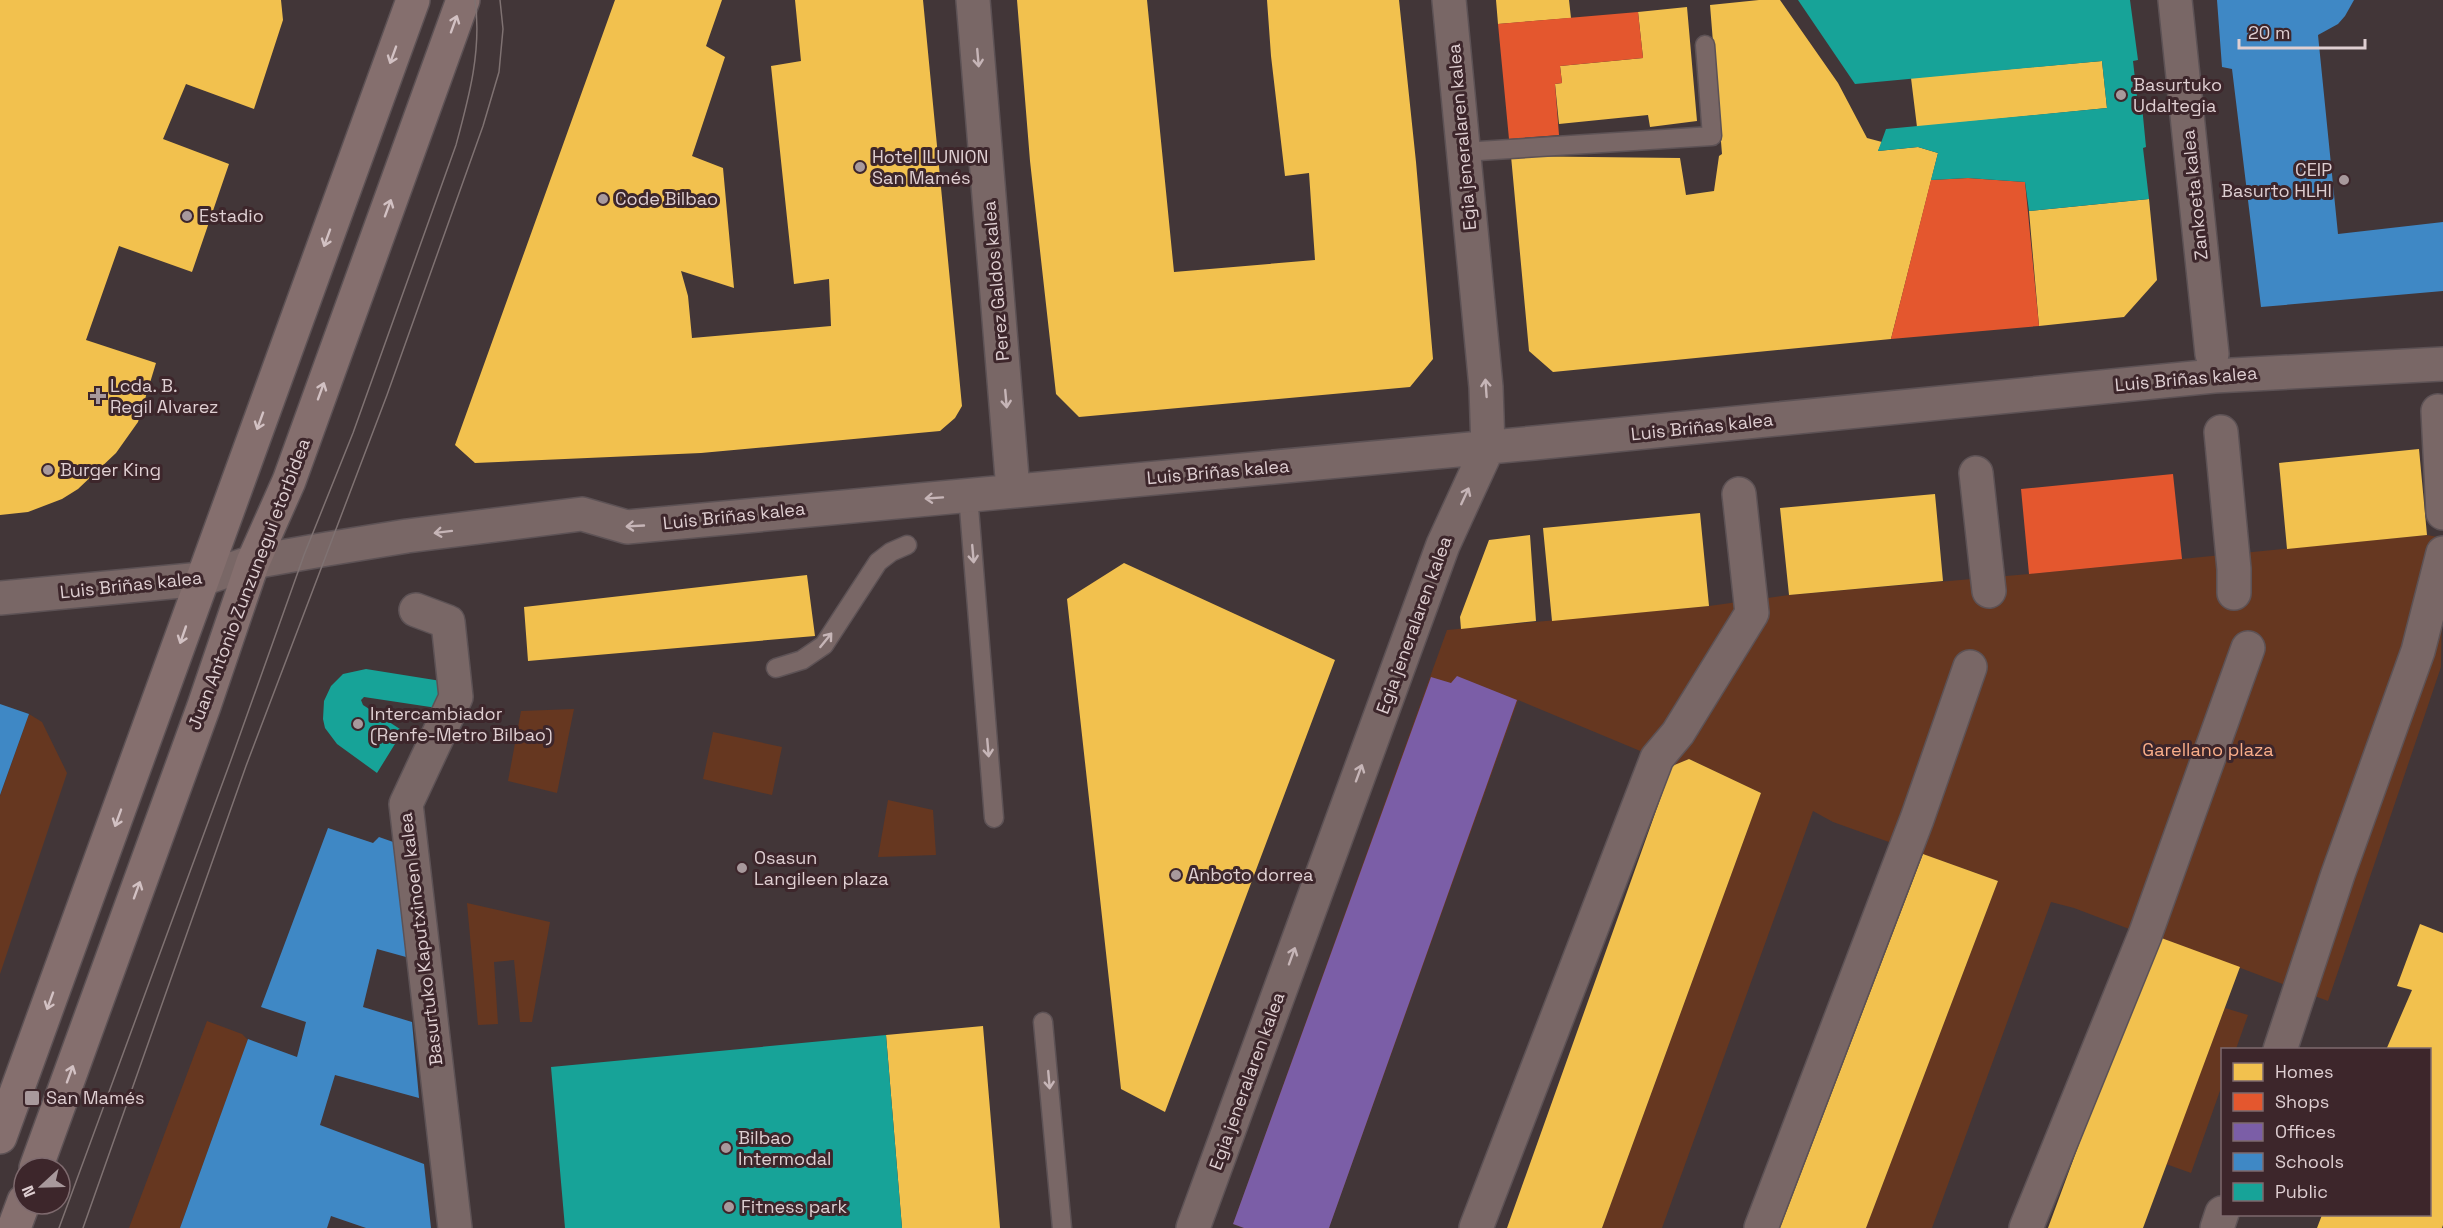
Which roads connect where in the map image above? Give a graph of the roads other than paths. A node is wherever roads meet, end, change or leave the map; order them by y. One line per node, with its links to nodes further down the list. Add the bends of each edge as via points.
1 (413, 0): 21 (main road, one-way to 21)
2 (463, 0): 20 (main road, Juan Antonio Zunzunegui etorbidea, one-way to 2, via 289,480)
3 (973, 0): 14 (street, Perez Galdos kalea, one-way to 14)
4 (1449, 0): 7 (street, Egia jeneralaren kalea)
5 (2175, 0): 8 (street, Zankoeta kalea)
6 (1706, 45): 7 (lane, via 1712,136)
7 (1463, 152): 12 (street, Egia jeneralaren kalea, one-way to 7, via 1486,387)
8 (2212, 354)
9 (2443, 364): 12 (street, Luis Briñas kalea, via 2214,376)
10 (2438, 411): 17 (street)
11 (2221, 432): 23 (street)
12 (1488, 447): 14 (street, Luis Briñas kalea); 36 (street, Egia jeneralaren kalea, one-way to 12, via 1443,544)
13 (1976, 473): 22 (street)
14 (1013, 490): 16 (street, Luis Briñas kalea)
15 (1739, 494): 37 (street, via 1752,613 1678,733 1657,758)
16 (968, 495): 20 (street, Luis Briñas kalea, one-way to 20, via 627,527 582,514 406,536); 29 (lane, one-way to 29)
17 (2443, 513)
18 (907, 545): 28 (lane, one-way to 18, via 802,660 824,645 878,562)
19 (2443, 553): 31 (street, via 2418,651 2337,874)
20 (254, 562): 21 (street, Luis Briñas kalea); 33 (main road, Juan Antonio Zunzunegui etorbidea, one-way to 20)
21 (202, 579): 24 (street, Luis Briñas kalea); 32 (main road, one-way to 32)
22 (1989, 591)
23 (2234, 593)
24 (0, 598)
25 (416, 610): 34 (street, Basurtuko Kaputxinoen kalea, via 448,622 454,662 456,697 406,804)
26 (2248, 648): 39 (street, via 2145,935)
27 (1970, 667): 38 (street, via 1917,819)
28 (776, 668)
29 (994, 818)
30 (1043, 1022): 35 (lane, one-way to 35)
31 (2281, 1048)
32 (0, 1137)
33 (40, 1156)
34 (455, 1228)
35 (1062, 1228)
36 (1193, 1228)
37 (1476, 1228)
38 (1761, 1228)
39 (2026, 1228)

